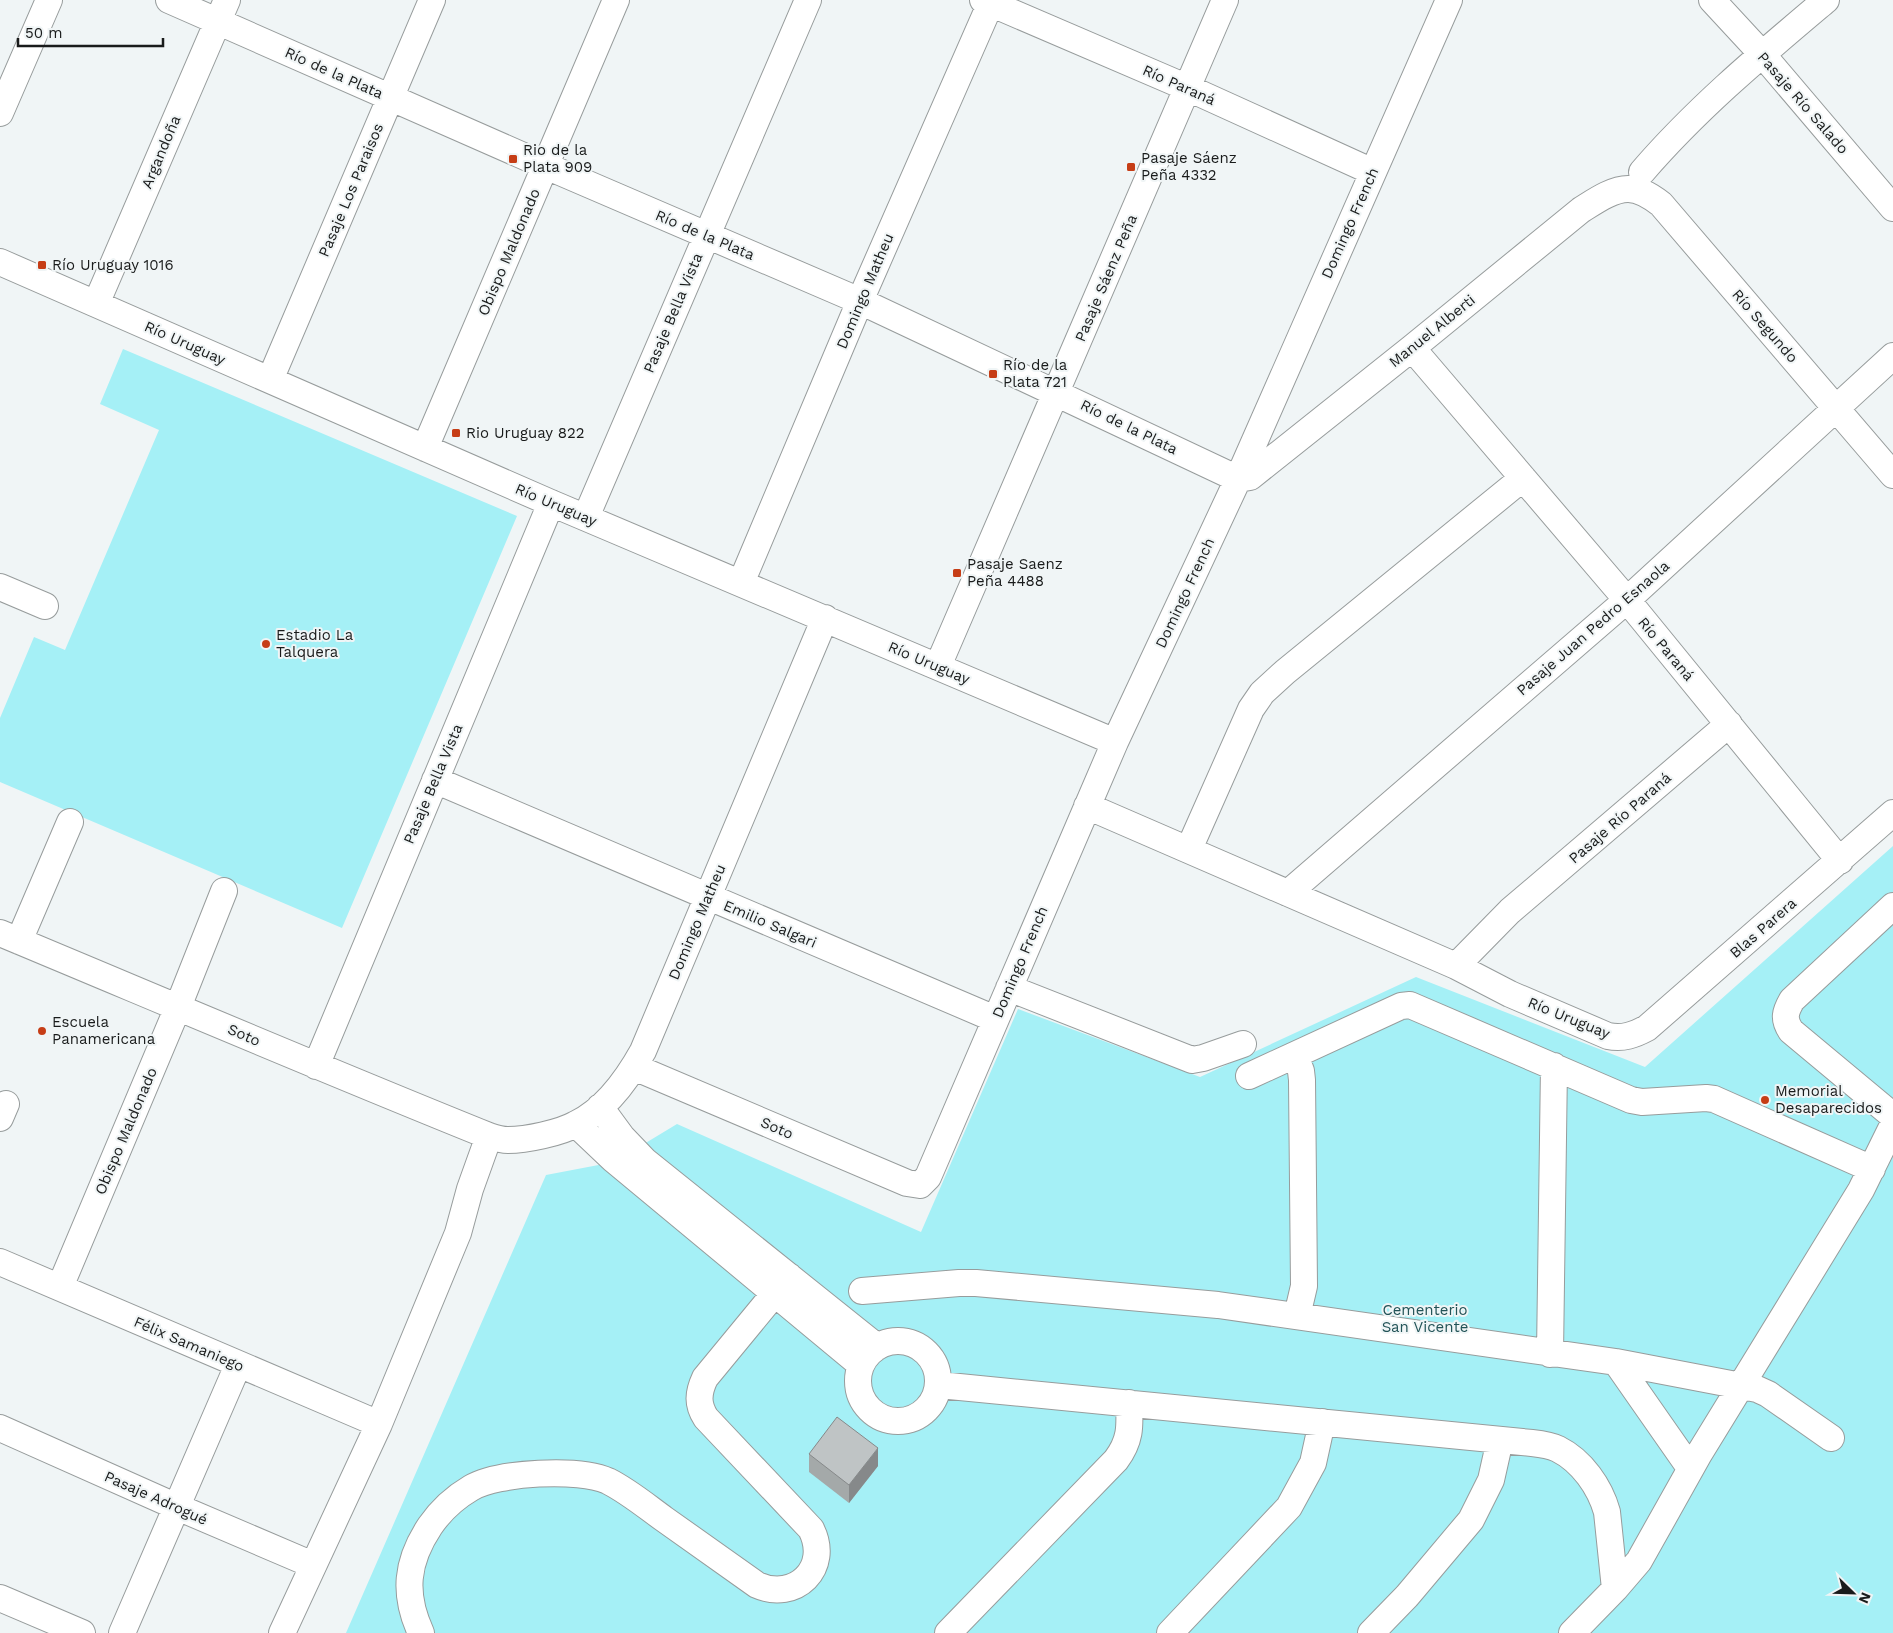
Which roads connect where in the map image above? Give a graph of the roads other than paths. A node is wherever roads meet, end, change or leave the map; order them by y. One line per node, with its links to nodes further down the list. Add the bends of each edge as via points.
1 (49, 0): 15 (street)
2 (169, 0): 11 (street, Río de la Plata)
3 (432, 0): 14 (street, Pasaje Los Paraisos)
4 (616, 0): 16 (street, Obispo Maldonado)
5 (808, 0): 20 (street, Pasaje Bella Vista)
6 (1225, 0): 13 (street, Pasaje Sáenz Peña)
7 (1448, 0): 17 (street, Domingo French)
8 (1712, 0): 12 (street, Pasaje Río Salado)
9 (1826, 0): 12 (street)
10 (988, 1): 13 (street, Río Paraná); 22 (street, Domingo Matheu)
11 (222, 11): 14 (street, Río de la Plata); 23 (street, Argandoña)
12 (1762, 54): 18 (street, via 1667,142); 19 (street, Pasaje Río Salado)
13 (1188, 88): 17 (street, Río Paraná); 27 (street, Pasaje Sáenz Peña)
14 (390, 98): 16 (street, Río de la Plata); 26 (street, Pasaje Los Paraisos)
15 (0, 112)
16 (546, 166): 20 (street, Río de la Plata); 29 (street, Obispo Maldonado)
17 (1373, 172): 32 (street, Domingo French)
18 (1636, 180): 24 (street, Manuel Alberti, via 1581,210); 28 (street, Río Segundo, via 1661,204)
19 (1893, 208)
20 (706, 235): 22 (street, Río de la Plata); 34 (street, Pasaje Bella Vista)
21 (0, 262): 23 (street, Río Uruguay)
22 (860, 302): 27 (street, Río de la Plata); 35 (street, Domingo Matheu)
23 (96, 304): 26 (street, Río Uruguay)
24 (1412, 348): 31 (street, Río Paraná); 32 (street, Manuel Alberti, via 1250,477)
25 (1893, 356): 28 (street, Pasaje Juan Pedro Esnaola)
26 (270, 380): 29 (street, Río Uruguay)
27 (1056, 392): 32 (street, Río de la Plata); 40 (street, Pasaje Sáenz Peña)
28 (1836, 409): 30 (street, Río Segundo); 37 (street, Pasaje Juan Pedro Esnaola)
29 (425, 448): 33 (street, Río Uruguay)
30 (1893, 475)
31 (1523, 478): 37 (street, Río Paraná); 47 (street, via 1262,693 1251,708)
32 (1238, 479): 42 (street, Domingo French)
33 (551, 503): 34 (street, Río Uruguay); 43 (street, Pasaje Bella Vista)
34 (586, 517): 35 (street, Río Uruguay)
35 (741, 583): 39 (street, Río Uruguay)
36 (0, 587): 38 (street)
37 (1626, 600): 41 (street, Río Paraná); 50 (street, Pasaje Juan Pedro Esnaola)
38 (45, 606)
39 (825, 618): 40 (street, Río Uruguay); 51 (street, Domingo Matheu)
40 (938, 666): 42 (street, Río Uruguay)
41 (1729, 724): 48 (street, Río Paraná); 54 (street, Pasaje Río Paraná, via 1510,911)
42 (1115, 742): 44 (street, Domingo French)
43 (435, 780): 51 (street, Emilio Salgari); 61 (street, Pasaje Bella Vista)
44 (1087, 806): 47 (street); 55 (street, Domingo French)
45 (1893, 813): 48 (street, Blas Parera)
46 (70, 822): 53 (street)
47 (1189, 849): 50 (street, Río Uruguay)
48 (1840, 861): 58 (street, Blas Parera, via 1647,1028)
49 (224, 891): 56 (street, Obispo Maldonado)
50 (1288, 893): 54 (street, Río Uruguay)
51 (707, 897): 57 (street, Emilio Salgari); 63 (street, Domingo Matheu)
52 (1893, 906): 66 (street, via 1792,1000 1784,1021 1791,1031)
53 (10, 937): 56 (street, Soto)
54 (1456, 966): 58 (street, Río Uruguay, via 1510,994 1608,1036)
55 (1009, 988): 57 (street, Domingo French); 59 (street, via 1192,1060)
56 (178, 1006): 61 (street, Soto); 74 (street, Obispo Maldonado)
57 (995, 1019): 71 (street, Domingo French, via 928,1177)
58 (1628, 1036)
59 (1244, 1044)
60 (1295, 1055): 62 (street, via 1401,1006 1410,1006); 64 (street); 76 (street, via 1302,1080 1304,1246 1304,1286)
61 (316, 1066): 69 (street, Soto)
62 (1554, 1066): 70 (street, via 1632,1100 1714,1099); 77 (street)
63 (634, 1067): 65 (street, Domingo Matheu); 71 (street, Soto, via 907,1183)
64 (1249, 1076)
65 (600, 1107): 67 (street, Domingo Matheu); 73 (street, via 645,1161)
66 (1893, 1116)
67 (576, 1124): 69 (street, Domingo Matheu, via 534,1137 508,1140); 73 (street, via 614,1160)
68 (1893, 1125): 70 (street)
69 (489, 1136): 85 (street, via 458,1233)
70 (1872, 1169): 81 (street)
71 (920, 1185)
72 (0, 1262): 74 (street, Félix Samaniego)
73 (781, 1285): 78 (street); 97 (street, via 705,1378 699,1400 706,1418 811,1530 817,1552 808,1577 786,1590 768,1590 607,1481 572,1474 530,1474 482,1482 447,1505 435,1519 414,1556 410,1572 411,1601)
74 (60, 1287): 80 (street, Félix Samaniego)
75 (862, 1291): 76 (street, via 976,1283 1218,1305)
76 (1296, 1316): 77 (street)
77 (1550, 1354): 79 (street)
78 (869, 1356): 82 (street, via 889,1342 914,1344 933,1360); 82 (street, via 858,1378 859,1392 865,1405 888,1421 902,1422 922,1414 935,1398)
79 (1616, 1362): 81 (street); 89 (street)
80 (238, 1365): 85 (street, Félix Samaniego); 90 (street)
81 (1741, 1384): 87 (street, via 1768,1394); 89 (street)
82 (939, 1385): 83 (street)
83 (1129, 1403): 84 (street); 98 (street, via 1130,1432 1116,1460)
84 (1322, 1422): 88 (street); 99 (street, via 1313,1463 1289,1507)
85 (379, 1424): 91 (street)
86 (0, 1428): 90 (street, Pasaje Adrogué)
87 (1831, 1438)
88 (1500, 1440): 92 (street, via 1558,1449 1577,1464 1599,1490 1607,1512); 100 (street, via 1491,1480 1471,1520)
89 (1690, 1468): 92 (street, via 1639,1561)
90 (175, 1506): 91 (street, Pasaje Adrogué); 95 (street)
91 (313, 1565): 96 (street)
92 (1615, 1589): 101 (street)
93 (0, 1598): 94 (street)
94 (82, 1633)
95 (122, 1633)
96 (282, 1633)
97 (422, 1633)
98 (948, 1633)
99 (1170, 1633)
100 (1371, 1633)
101 (1572, 1633)

